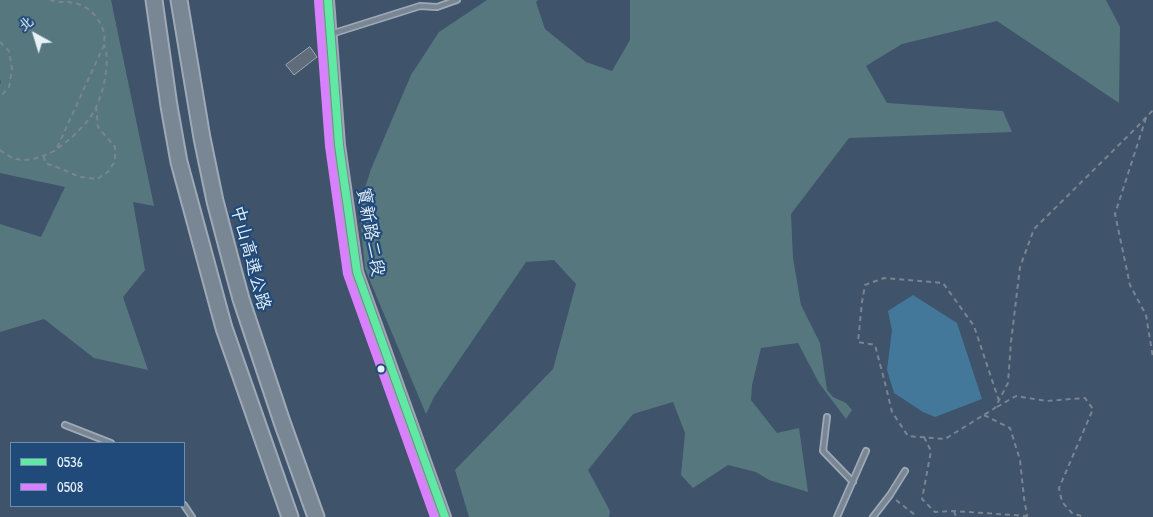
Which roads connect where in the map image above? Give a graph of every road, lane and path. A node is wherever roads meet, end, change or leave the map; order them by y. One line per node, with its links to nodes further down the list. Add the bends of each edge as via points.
1 (50, 0): 8 (path, via 88,7 104,34)
2 (154, 0): 32 (highway, via 179,162 224,328)
3 (179, 0): 33 (highway, 中山高速公路, via 202,138 231,262 247,318)
4 (328, 0): 6 (street, 寶新路二段)
5 (457, 0): 6 (lane, via 438,7 420,6)
6 (331, 34): 34 (street, 寶新路二段, via 339,144 357,272)
7 (0, 42): 9 (path, via 8,51 12,70 9,87)
8 (104, 45): 10 (path, via 107,66); 14 (path)
9 (0, 97)
10 (96, 107): 14 (path, via 72,138); 15 (path, via 98,127 115,147 116,161 108,172 97,179 80,177 45,163)
11 (1153, 110): 12 (path)
12 (1146, 118): 16 (path, via 1115,214 1130,285 1146,315); 17 (path, via 1034,229 1020,268 1008,383)
13 (0, 150): 15 (path, via 8,157 23,161)
14 (56, 150): 15 (path)
15 (44, 156)
16 (1153, 358)
17 (999, 401): 18 (path); 22 (path, via 974,326 944,283 884,278 865,285 858,342 875,345 892,412 908,436)
18 (994, 408): 19 (path); 39 (path, via 1016,396 1046,401 1085,398 1093,409 1058,488 1062,502 1072,513)
19 (984, 415): 22 (path, via 944,439); 38 (path, via 1010,428 1020,460)
20 (828, 417): 26 (lane, via 823,451)
21 (65, 425): 23 (lane)
22 (924, 437): 29 (path, via 931,451 922,499 935,512)
23 (108, 442)
24 (866, 451): 26 (lane)
25 (905, 472): 27 (lane)
26 (853, 482): 35 (lane)
27 (890, 495): 30 (path); 36 (lane)
28 (185, 506): 31 (lane)
29 (954, 511): 37 (path); 38 (path)
30 (915, 516)
31 (192, 517)
32 (290, 517)
33 (316, 517)
34 (445, 517)
35 (837, 517)
36 (873, 517)
37 (956, 517)
38 (1027, 517)
39 (1084, 517)

